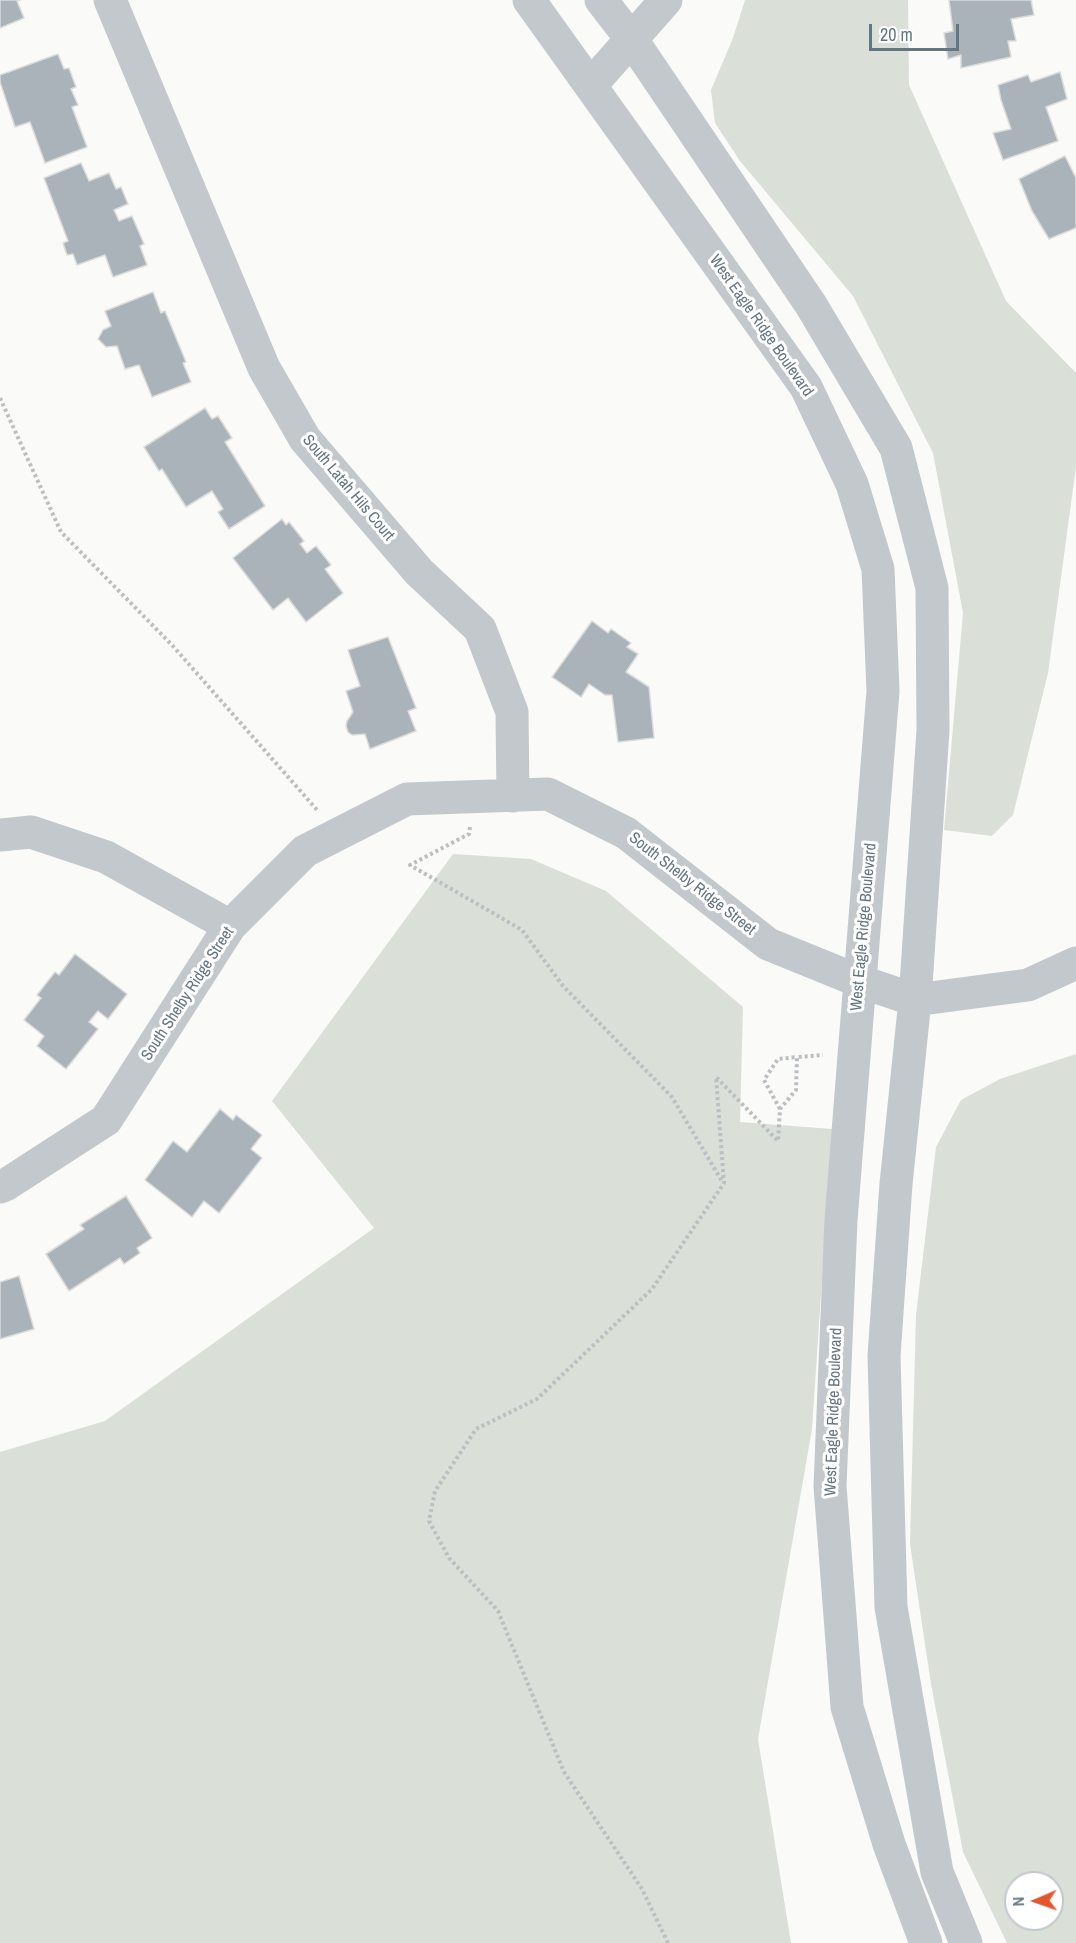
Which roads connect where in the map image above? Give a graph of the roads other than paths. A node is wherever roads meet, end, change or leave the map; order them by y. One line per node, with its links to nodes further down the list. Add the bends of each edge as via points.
1 (110, 0): 7 (street, South Latah Hils Court, via 264,368 305,439 418,572 480,629 512,712)
2 (529, 0): 6 (street, West Eagle Ridge Boulevard)
3 (601, 0): 5 (street)
4 (666, 0): 5 (street)
5 (632, 40): 6 (street); 12 (street, via 811,305 896,448 932,588 933,730)
6 (591, 85): 11 (street, West Eagle Ridge Boulevard, via 806,387 852,484 878,569 883,691)
7 (513, 796): 9 (street, South Shelby Ridge Street, via 407,799 305,851); 11 (street, South Shelby Ridge Street, via 548,794 626,833 768,944)
8 (0, 835): 9 (street, via 31,832 106,857)
9 (230, 926): 13 (street, South Shelby Ridge Street, via 106,1120)
10 (1076, 963): 12 (street, South Shelby Ridge Street, via 1028,985)
11 (859, 981): 12 (street, South Shelby Ridge Street); 14 (street, West Eagle Ridge Boulevard, via 841,1220 830,1486 847,1707 889,1844)
12 (915, 1000): 15 (street, via 884,1356 891,1606 937,1872)
13 (0, 1186)
14 (926, 1943)
15 (966, 1943)

